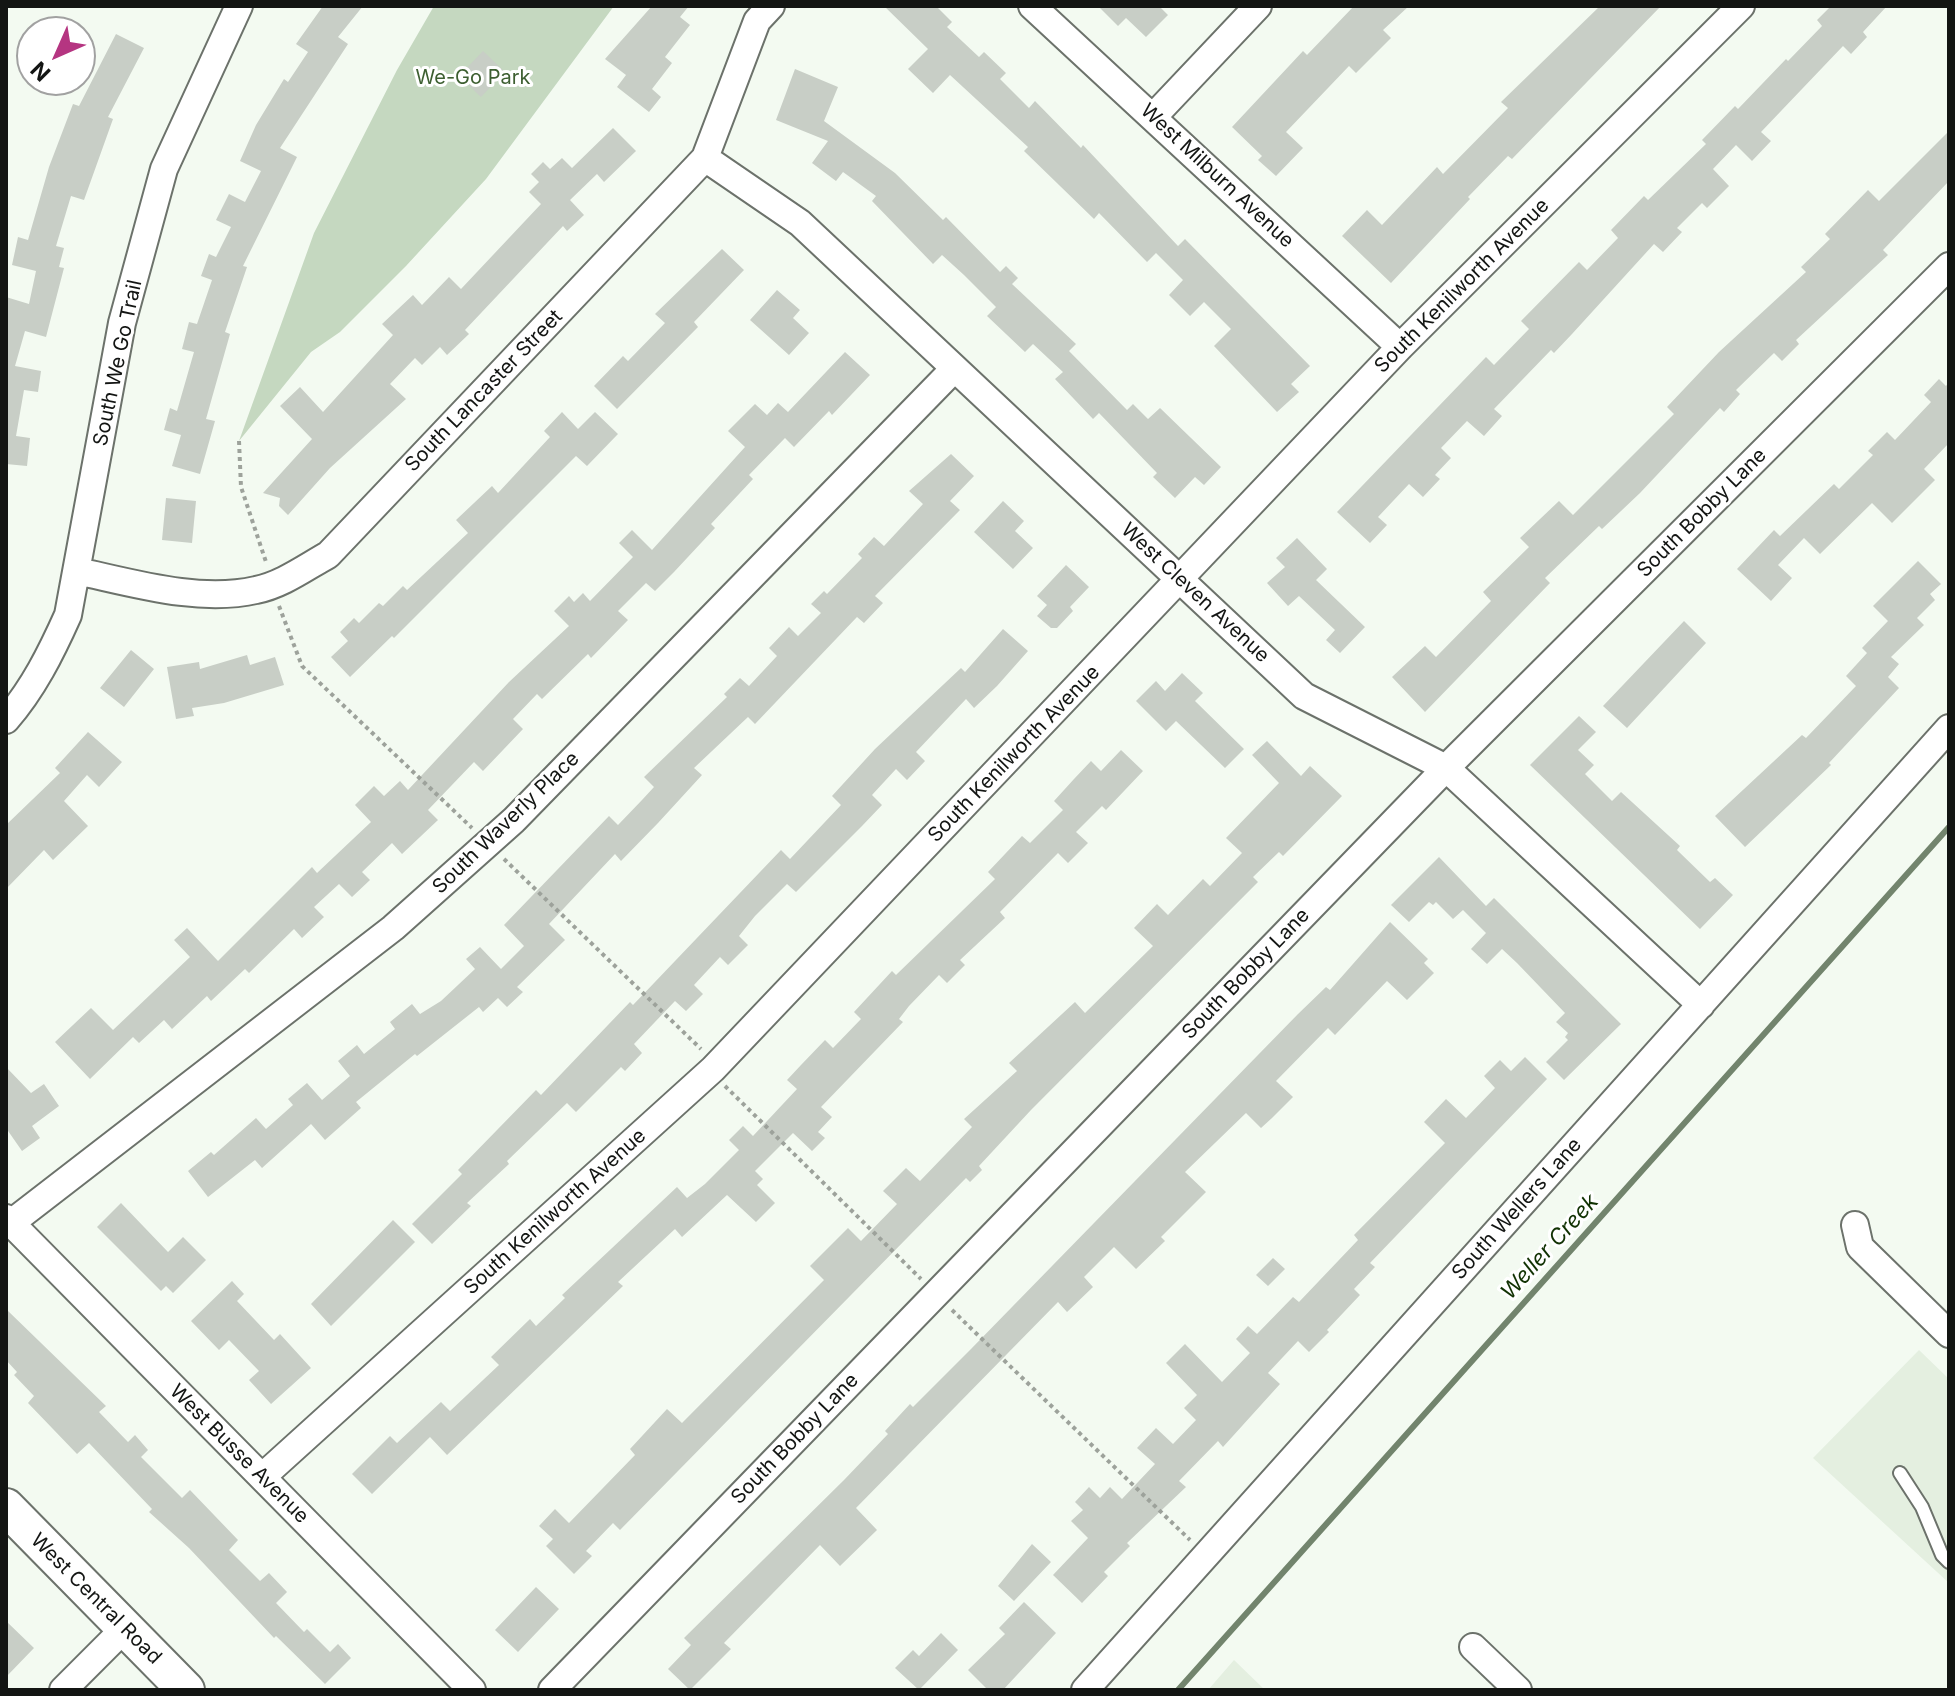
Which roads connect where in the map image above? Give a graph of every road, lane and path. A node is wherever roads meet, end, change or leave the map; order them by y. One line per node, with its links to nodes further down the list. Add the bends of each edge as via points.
1 (239, 6): 13 (street, South We Go Trail, via 164,169 122,323)
2 (771, 6): 7 (street, South Lancaster Street, via 757,21)
3 (1032, 6): 6 (street, West Milburn Avenue)
4 (1258, 6): 6 (street)
5 (1741, 6): 9 (street, South Kenilworth Avenue)
6 (1154, 116): 9 (street, West Milburn Avenue)
7 (705, 158): 10 (street, West Cleven Avenue, via 800,223); 13 (street, South Lancaster Street, via 328,555 254,591 195,593)
8 (1949, 266): 18 (street, South Bobby Lane)
9 (1400, 347): 14 (street, South Kenilworth Avenue)
10 (953, 370): 14 (street, West Cleven Avenue); 24 (street, South Waverly Place, via 514,820 393,928)
11 (239, 441): 12 (path, via 241,487)
12 (267, 567)
13 (77, 571): 16 (street, South We Go Trail, via 68,615 48,658)
14 (1182, 579): 18 (street, West Cleven Avenue, via 1304,696); 30 (street, South Kenilworth Avenue, via 713,1069)
15 (279, 605): 19 (path, via 302,666)
16 (6, 720)
17 (1949, 728): 21 (street, South Wellers Lane)
18 (1446, 768): 21 (street, West Cleven Avenue); 39 (street, South Bobby Lane)
19 (482, 838)
20 (504, 859): 22 (path)
21 (1701, 1005): 32 (street, South Wellers Lane)
22 (701, 1049)
23 (723, 1084): 26 (path)
24 (8, 1220): 30 (street, West Busse Avenue)
25 (1855, 1225): 28 (street, via 1860,1247)
26 (926, 1283)
27 (948, 1307): 32 (path)
28 (1949, 1334)
29 (1900, 1473): 33 (lane)
30 (262, 1477): 38 (street, West Busse Avenue)
31 (6, 1507): 34 (main road, West Central Road)
32 (1206, 1555): 40 (street, South Wellers Lane)
33 (1949, 1562)
34 (125, 1628): 36 (street); 37 (main road, West Central Road)
35 (1473, 1647): 41 (street)
36 (63, 1690)
37 (186, 1690)
38 (472, 1690)
39 (552, 1690)
40 (1085, 1690)
41 (1518, 1690)

